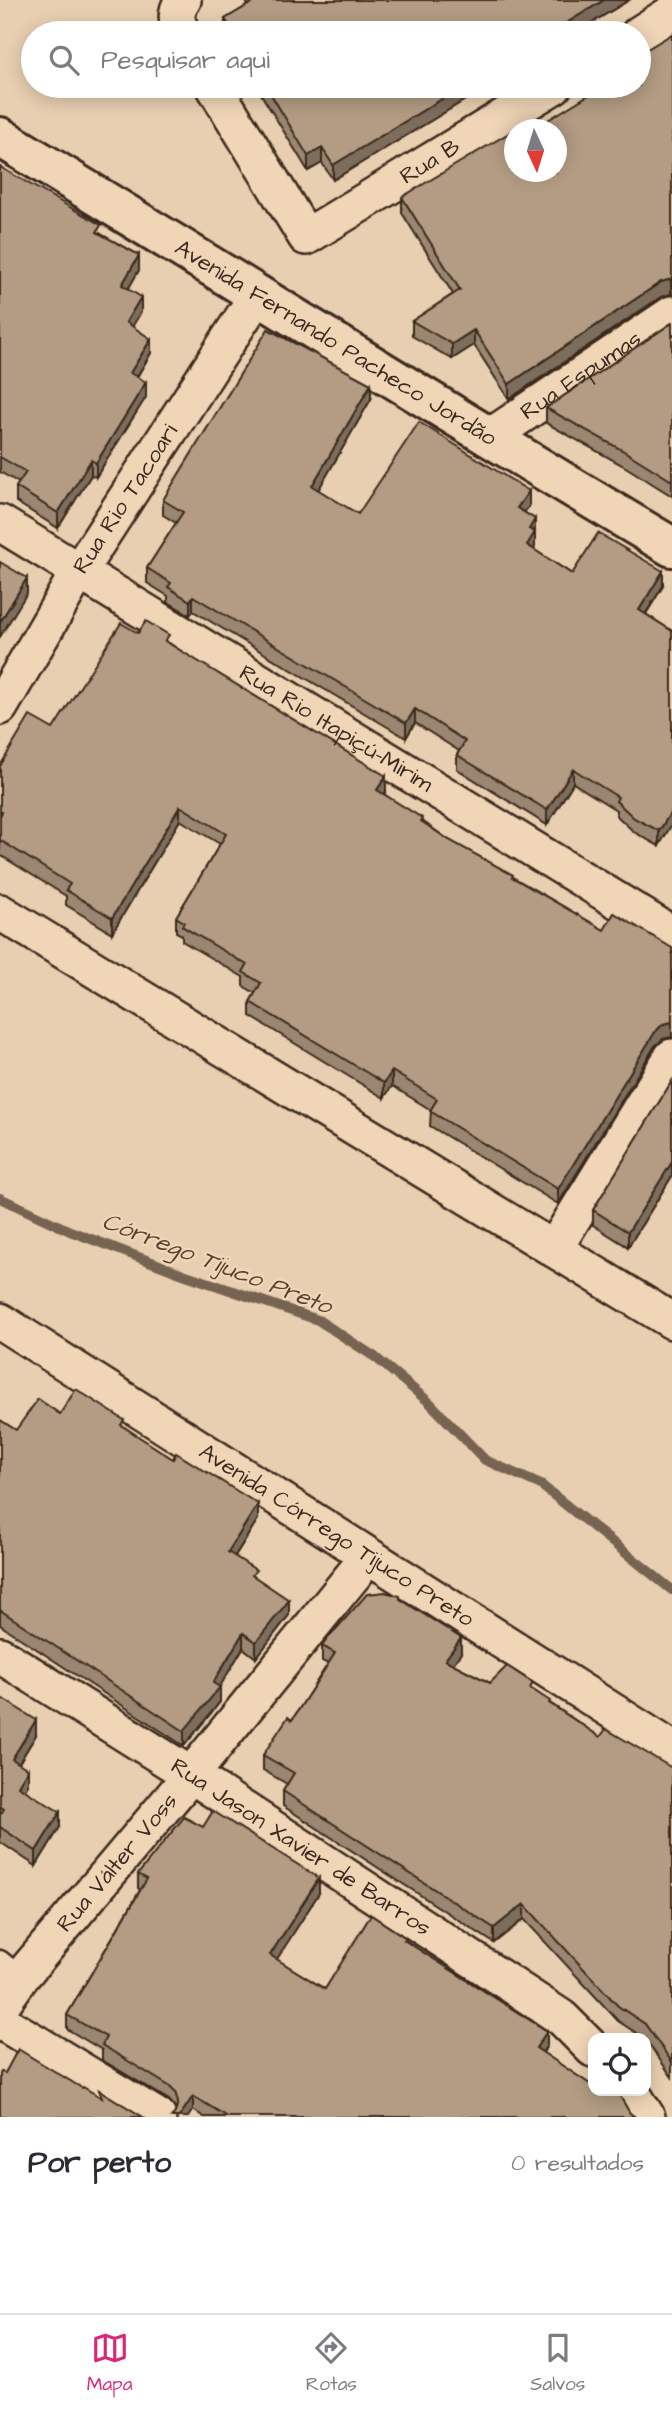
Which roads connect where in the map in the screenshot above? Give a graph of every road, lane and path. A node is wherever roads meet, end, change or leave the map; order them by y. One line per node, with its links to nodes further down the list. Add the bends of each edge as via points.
1 (183, 0): 3 (street)
2 (672, 13): 4 (street)
3 (178, 21)
4 (651, 26)
5 (221, 98): 6 (street, Rua B, via 306,237)
6 (534, 98)
7 (0, 137): 8 (street, Avenida Fernando Pacheco Jordão)
8 (258, 294): 10 (street, Avenida Fernando Pacheco Jordão); 13 (street, Rua Rio Tacoari)
9 (672, 314): 10 (street, Rua Espumas)
10 (488, 438): 12 (street, Avenida Fernando Pacheco Jordão)
11 (0, 523): 13 (street, Rua Rio Itapiçú-Mirim)
12 (672, 547)
13 (79, 571): 14 (street, Rua Rio Tacoari); 16 (street, Rua Rio Itapiçú-Mirim)
14 (0, 707)
15 (0, 912): 18 (street)
16 (672, 934)
17 (672, 1057): 18 (street)
18 (554, 1249): 20 (street)
19 (0, 1321): 21 (street, Avenida Córrego Tijuco Preto)
20 (672, 1321)
21 (368, 1557): 23 (street, Avenida Córrego Tijuco Preto); 24 (street, Rua Válter Voss)
22 (0, 1655): 24 (street, Rua Jason Xavier de Barros)
23 (672, 1749)
24 (191, 1775): 25 (street, Rua Válter Voss); 28 (street, Rua Jason Xavier de Barros, via 562,2018)
25 (11, 1968): 26 (street, Rua Válter Voss)
26 (0, 2007)
27 (0, 2021): 30 (street)
28 (588, 2044)
29 (634, 2096): 31 (street)
30 (158, 2117)
31 (647, 2117)

